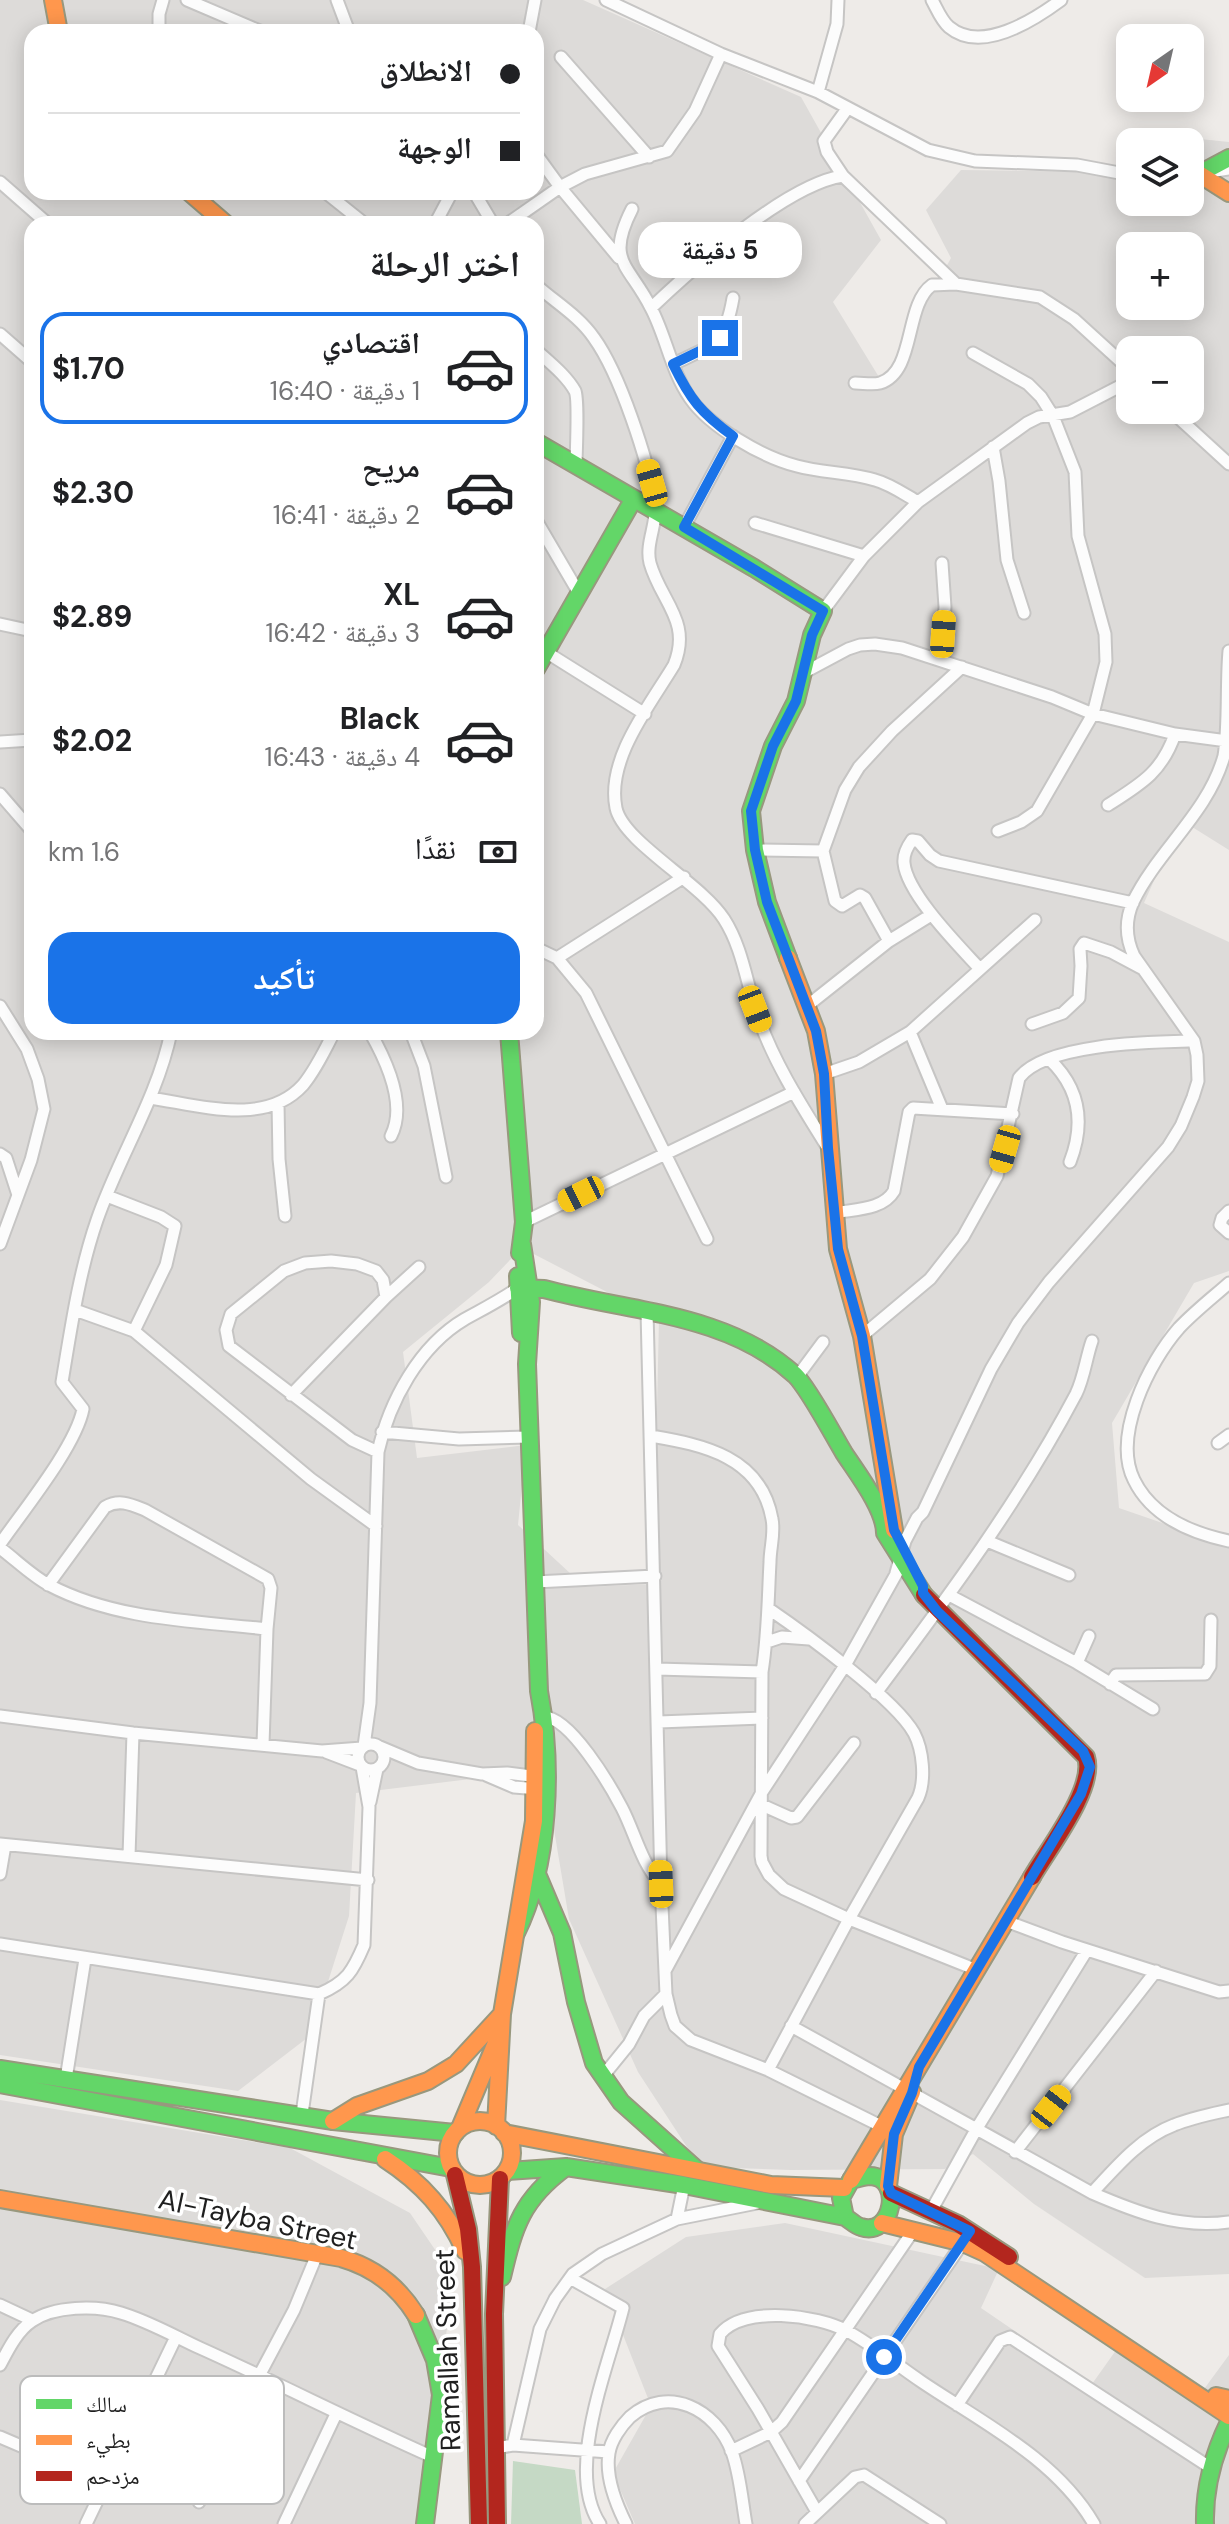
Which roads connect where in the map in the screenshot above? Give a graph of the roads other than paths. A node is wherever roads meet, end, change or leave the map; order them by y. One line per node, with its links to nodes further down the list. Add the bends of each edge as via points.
1 (53, 0): 11 (street)
2 (163, 0): 12 (street)
3 (187, 0): 13 (street)
4 (337, 0): 14 (street)
5 (535, 0): 15 (street)
6 (606, 0): 16 (street)
7 (838, 0): 18 (street, via 837,24)
8 (932, 0): 10 (street, via 949,27 980,38 1010,28)
9 (1061, 0): 10 (street)
10 (1044, 5)
11 (58, 24)
12 (159, 24)
13 (243, 24)
14 (346, 24)
15 (530, 24)
16 (721, 54): 18 (street); 20 (street, via 674,144)
17 (561, 57): 20 (street)
18 (818, 92): 19 (street)
19 (847, 109): 25 (street, via 947,157); 28 (street, via 824,141)
20 (649, 157): 32 (street, via 596,170)
21 (1229, 158): 24 (street)
22 (544, 165): 32 (street)
23 (1229, 169): 26 (street)
24 (1204, 170)
25 (1116, 172)
26 (1204, 173)
27 (1204, 175): 29 (street)
28 (843, 176): 44 (street); 47 (street, via 811,185 753,224)
29 (1229, 176)
30 (1204, 180): 33 (street)
31 (0, 182): 39 (street)
32 (560, 187): 34 (street); 43 (street)
33 (1229, 193)
34 (544, 198)
35 (199, 200): 40 (street)
36 (335, 200): 41 (street)
37 (541, 200): 42 (street)
38 (632, 209): 43 (street, via 622,231)
39 (39, 216)
40 (217, 216)
41 (355, 216)
42 (518, 216)
43 (619, 258): 47 (street)
44 (956, 284): 51 (street, via 1040,297); 54 (street, via 932,285 921,296 903,358 888,379)
45 (544, 292): 65 (street, via 583,325 606,358 645,460)
46 (733, 298): 53 (street, via 720,338)
47 (651, 308): 53 (street)
48 (0, 334): 50 (street)
49 (973, 353): 56 (street, via 1028,384)
50 (24, 355)
51 (1116, 357)
52 (544, 358): 62 (street, via 576,392)
53 (673, 364): 58 (street, via 697,408)
54 (855, 383)
55 (1116, 388): 56 (street)
56 (1053, 416): 59 (street, via 1034,419); 83 (street, via 1075,472 1078,536 1105,634 1106,662)
57 (1185, 424): 61 (street)
58 (733, 436): 64 (street, via 779,460 886,483); 67 (street)
59 (993, 447): 64 (street); 73 (street, via 1007,560)
60 (544, 448): 62 (street)
61 (1229, 464)
62 (576, 466): 63 (street)
63 (633, 500): 65 (street); 71 (street)
64 (918, 502): 69 (street)
65 (656, 513): 67 (street); 82 (street, via 649,560 675,615 681,644)
66 (755, 523): 69 (street)
67 (684, 527): 72 (street)
68 (544, 534): 71 (street)
69 (864, 556): 72 (street)
70 (942, 563): 79 (street)
71 (580, 595): 76 (street)
72 (823, 611): 81 (street)
73 (1024, 613)
74 (0, 624): 75 (street)
75 (24, 629)
76 (544, 642)
77 (544, 648): 82 (street)
78 (1229, 651): 87 (street)
79 (941, 660): 80 (street); 81 (street, via 902,648 860,645)
80 (962, 667): 83 (street); 93 (street, via 859,767)
81 (805, 672): 92 (street, via 751,811)
82 (645, 714): 94 (street, via 618,760 616,809 626,829)
83 (1093, 714): 85 (street); 91 (street, via 1037,811)
84 (0, 732): 86 (street)
85 (1175, 734): 87 (street); 89 (street, via 1155,772)
86 (6, 741)
87 (1227, 741): 95 (street, via 1202,804)
88 (0, 794): 90 (street)
89 (1108, 805)
90 (24, 822)
91 (998, 831)
92 (755, 850): 93 (street); 104 (street, via 767,902)
93 (823, 851): 98 (street, via 838,906 860,895 865,898)
94 (684, 877): 100 (street); 115 (street, via 725,921 762,1030)
95 (1133, 903): 96 (street, via 939,861 912,840 904,863); 102 (street, via 1127,934)
96 (931, 915): 98 (street); 101 (street)
97 (1035, 920): 101 (street)
98 (889, 941): 104 (street)
99 (544, 952): 100 (street)
100 (557, 958): 122 (street, via 586,993)
101 (980, 969): 106 (street)
102 (1141, 969): 105 (street, via 1084,943 1079,998 1063,1013); 112 (street)
103 (0, 1006): 126 (street, via 27,1049 44,1109)
104 (807, 1006): 114 (street)
105 (1032, 1024)
106 (910, 1032): 114 (street, via 859,1062); 118 (street)
107 (168, 1040): 116 (street)
108 (330, 1040): 117 (street, via 305,1083)
109 (374, 1040): 120 (street, via 398,1112)
110 (414, 1040): 125 (street)
111 (510, 1040): 131 (street)
112 (1194, 1041): 113 (street, via 1067,1051); 161 (street, via 1198,1081 1181,1126 1018,1323)
113 (1049, 1059): 119 (street, via 1033,1063 1019,1078); 124 (street, via 1070,1083 1079,1110)
114 (824, 1074): 121 (street)
115 (794, 1092): 121 (street); 122 (street)
116 (150, 1098): 117 (street, via 241,1111); 127 (street)
117 (278, 1103): 130 (street)
118 (942, 1109): 119 (street); 129 (street, via 909,1112 888,1200)
119 (1013, 1114): 142 (street, via 997,1176 963,1237 930,1279)
120 (391, 1136)
121 (828, 1148): 129 (street)
122 (666, 1153): 131 (street); 133 (street)
123 (0, 1154): 126 (street)
124 (1070, 1162)
125 (446, 1177)
126 (18, 1196): 134 (street)
127 (107, 1196): 139 (street); 141 (street, via 175,1226 166,1265)
128 (1229, 1211): 132 (street, via 1220,1225)
129 (835, 1213): 142 (street, via 838,1249)
130 (285, 1216)
131 (524, 1222): 137 (street)
132 (1229, 1233)
133 (707, 1239)
134 (0, 1244)
135 (419, 1267): 138 (street)
136 (1229, 1283): 159 (street, via 1178,1329 1161,1352 1146,1377 1129,1432 1133,1479 1146,1499 1172,1521)
137 (521, 1295): 140 (street); 147 (street, via 464,1320 443,1336 405,1384); 150 (street)
138 (386, 1297): 146 (street); 146 (street, via 376,1271 331,1261 305,1263 284,1271 231,1314 229,1346)
139 (75, 1310): 141 (street); 160 (street, via 62,1382 83,1409 80,1421)
140 (647, 1311): 145 (street, via 725,1331 756,1346); 149 (street)
141 (134, 1331): 156 (street, via 311,1479)
142 (862, 1336): 153 (street)
143 (1092, 1341): 158 (street, via 1077,1392)
144 (823, 1342): 145 (street)
145 (797, 1377): 155 (street)
146 (291, 1395): 152 (street, via 352,1440)
147 (382, 1432): 150 (street, via 459,1439); 152 (street)
148 (1229, 1435): 151 (street)
149 (651, 1436): 163 (street); 167 (street, via 718,1451 757,1483 773,1522)
150 (530, 1437): 164 (street)
151 (1218, 1443)
152 (378, 1452): 156 (street)
153 (883, 1461): 154 (street); 155 (street, via 873,1474)
154 (887, 1483): 155 (street, via 881,1493); 157 (street)
155 (869, 1494): 157 (street)
156 (376, 1526): 181 (street)
157 (889, 1526): 161 (street)
158 (987, 1541): 162 (street); 166 (street)
159 (1229, 1541)
160 (0, 1546): 165 (street)
161 (901, 1559): 168 (street); 175 (street)
162 (1069, 1575)
163 (655, 1576): 164 (street); 176 (street)
164 (535, 1582): 179 (street)
165 (48, 1585): 170 (street, via 100,1606 149,1616); 170 (street, via 105,1507 130,1503 268,1579)
166 (949, 1595): 168 (street); 174 (street)
167 (769, 1609): 172 (street); 173 (street)
168 (937, 1611): 180 (street); 206 (street, via 1089,1761 1081,1794)
169 (1211, 1620): 178 (street, via 1210,1666 1205,1674 1116,1675)
170 (267, 1629): 189 (street)
171 (1089, 1636): 174 (street)
172 (809, 1639): 173 (street); 175 (street)
173 (767, 1642): 177 (street)
174 (1077, 1663): 178 (street)
175 (844, 1667): 180 (street); 197 (street)
176 (657, 1669): 177 (street); 186 (street)
177 (762, 1672): 185 (street)
178 (1110, 1684): 182 (street)
179 (539, 1691): 184 (street); 196 (street, via 535,1716)
180 (876, 1693): 205 (street, via 914,1734 922,1791)
181 (370, 1703): 190 (street); 191 (street)
182 (1153, 1709)
183 (1, 1715): 187 (street)
184 (544, 1717): 196 (street); 204 (street, via 564,1725 613,1792 647,1866)
185 (762, 1718): 186 (street); 197 (street)
186 (659, 1722): 204 (street)
187 (133, 1733): 189 (street); 200 (street)
188 (854, 1743): 197 (street, via 797,1817)
189 (263, 1744): 192 (street)
190 (378, 1746): 191 (street); 193 (street); 195 (street, via 385,1756)
191 (363, 1747): 192 (street); 194 (street, via 358,1756)
192 (322, 1751): 194 (street)
193 (418, 1763): 195 (street); 196 (street, via 507,1773)
194 (361, 1766): 195 (street); 198 (street)
195 (380, 1768): 198 (street)
196 (540, 1783): 202 (street); 207 (street)
197 (762, 1798): 205 (street, via 762,1862 769,1875 784,1889); 212 (street)
198 (369, 1807): 203 (street)
199 (2, 1844): 200 (street); 201 (street)
200 (129, 1856): 203 (street)
201 (0, 1874)
202 (537, 1874): 207 (street); 222 (street, via 562,1933 576,2002)
203 (368, 1880): 215 (street, via 360,1955 341,1985)
204 (661, 1884): 212 (street)
205 (849, 1919): 211 (street); 218 (street)
206 (1006, 1921): 209 (street); 211 (street)
207 (516, 1933): 217 (street)
208 (0, 1944): 210 (street)
209 (1087, 1950): 213 (street); 229 (street)
210 (85, 1959): 215 (street); 223 (street)
211 (977, 1970): 225 (street)
212 (665, 1971): 216 (street)
213 (1156, 1971): 214 (street); 234 (street)
214 (1229, 1991)
215 (319, 1994): 227 (street)
216 (666, 1994): 221 (street, via 675,2026 683,2034); 222 (street, via 644,2016)
217 (502, 2014): 219 (street); 228 (street, via 456,2064)
218 (791, 2026): 221 (street); 225 (street)
219 (500, 2033): 230 (street); 232 (street)
220 (0, 2069): 223 (street)
221 (768, 2070): 231 (street)
222 (603, 2076): 236 (street, via 632,2113)
223 (66, 2079): 227 (street)
224 (0, 2084): 233 (street)
225 (908, 2091): 229 (street); 231 (street)
226 (1229, 2110): 242 (street, via 1149,2137)
227 (302, 2114): 228 (street)
228 (333, 2121): 232 (street)
229 (977, 2128): 234 (street); 245 (street)
230 (500, 2129): 232 (street, via 477,2122); 236 (street); 238 (street, via 511,2153)
231 (888, 2130): 239 (street); 241 (street)
232 (457, 2131): 237 (street, via 448,2151)
233 (374, 2152): 237 (street); 253 (street, via 406,2172 445,2212)
234 (1015, 2152): 242 (street)
235 (566, 2167): 238 (street); 240 (street); 256 (street, via 540,2187 514,2224)
236 (697, 2170): 239 (street, via 771,2185)
237 (453, 2172): 238 (street, via 475,2185); 253 (street, Ramallah Street)
238 (503, 2175): 256 (street, Ramallah Street)
239 (847, 2184): 241 (street, via 870,2176); 246 (street, via 840,2203)
240 (684, 2185): 244 (street); 247 (street)
241 (890, 2189): 245 (street); 249 (street, via 892,2210)
242 (1092, 2193): 248 (street, via 1177,2223)
243 (0, 2199): 252 (street, Al-Tayba Street)
244 (765, 2201): 246 (street); 247 (street)
245 (931, 2211): 251 (street)
246 (845, 2217): 249 (street, via 862,2228)
247 (677, 2219): 254 (street, via 602,2254)
248 (1229, 2222)
249 (882, 2223): 250 (street)
250 (913, 2231): 251 (street); 258 (street)
251 (967, 2237): 260 (street); 266 (street)
252 (318, 2252): 262 (street); 279 (street, Al-Tayba Street, via 376,2272 398,2292 431,2341 441,2396)
253 (472, 2267): 287 (street, Ramallah Street)
254 (570, 2278): 275 (street, via 540,2329); 277 (street, via 623,2308)
255 (0, 2305): 257 (street)
256 (494, 2314): 275 (street, Ramallah Street)
257 (32, 2320): 259 (street, via 64,2310 103,2309); 261 (street)
258 (846, 2331): 260 (street); 271 (street); 271 (street, via 789,2315 735,2322 720,2334 723,2356)
259 (176, 2337): 262 (street); 263 (street)
260 (884, 2357): 267 (street); 281 (street)
261 (0, 2365)
262 (260, 2374): 264 (street)
263 (157, 2376)
264 (264, 2376)
265 (284, 2387): 268 (street)
266 (1219, 2399): 269 (street); 273 (street, via 1214,2414)
267 (957, 2405): 280 (street, via 1000,2341 1010,2337); 294 (street, via 1050,2470)
268 (336, 2414): 279 (street); 285 (street)
269 (1229, 2416)
270 (1229, 2422): 273 (street)
271 (771, 2432): 276 (street); 281 (street)
272 (0, 2437): 274 (street)
273 (1224, 2441): 280 (street); 296 (street, via 1214,2484)
274 (20, 2446)
275 (504, 2446): 277 (street); 288 (street, Ramallah Street)
276 (731, 2451): 278 (street, via 701,2412 661,2401 627,2420); 291 (street)
277 (586, 2452): 278 (street); 289 (street, via 593,2511)
278 (609, 2452): 290 (street, via 612,2489)
279 (433, 2457): 286 (street, Al-Tayba Street)
280 (1211, 2468): 295 (street)
281 (799, 2481): 283 (street)
282 (95, 2504): 284 (street)
283 (817, 2512): 292 (street); 293 (street, via 864,2475)
284 (86, 2524)
285 (284, 2524)
286 (425, 2524)
287 (479, 2524)
288 (497, 2524)
289 (600, 2524)
290 (626, 2524)
291 (746, 2524)
292 (805, 2524)
293 (940, 2524)
294 (1094, 2524)
295 (1205, 2524)
296 (1213, 2524)

